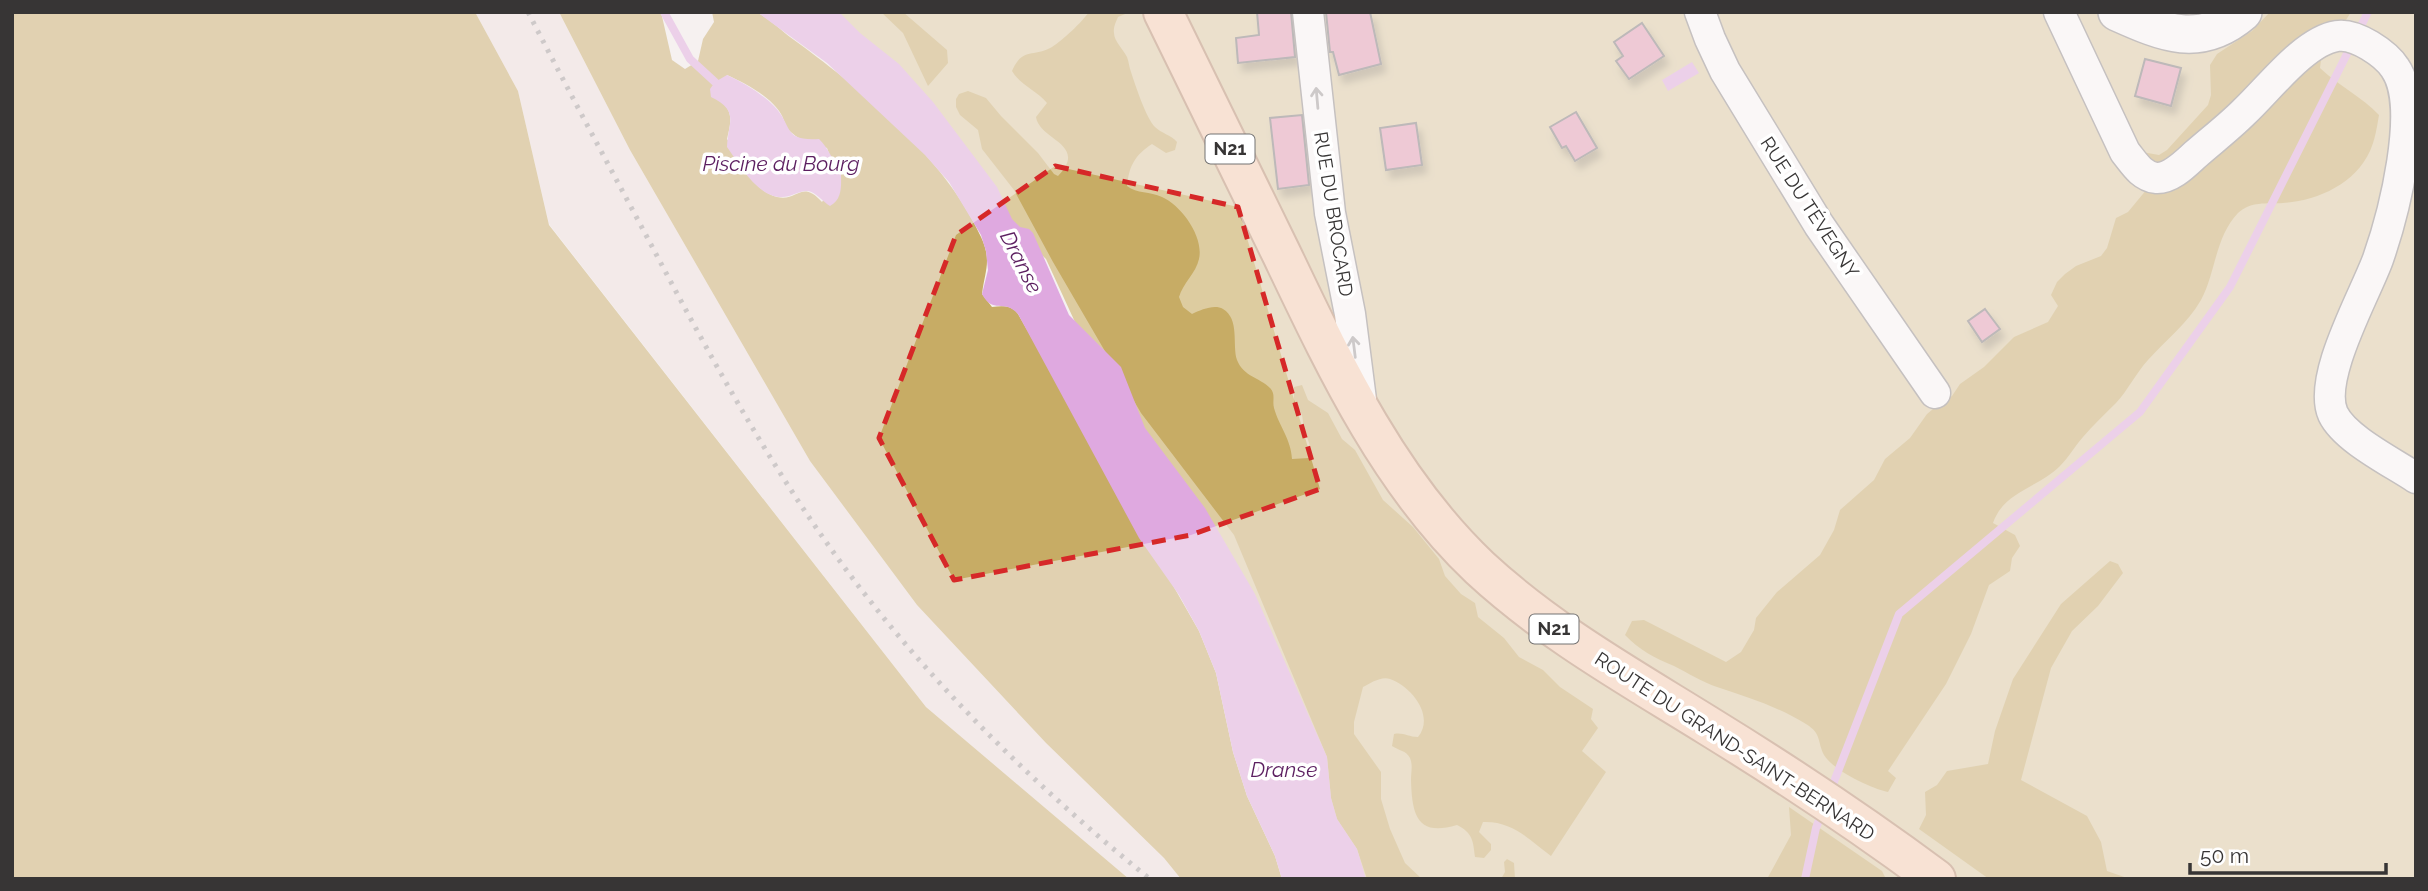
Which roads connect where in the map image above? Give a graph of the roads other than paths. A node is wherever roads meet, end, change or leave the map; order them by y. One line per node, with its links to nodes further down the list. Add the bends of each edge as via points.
1 (1163, 12): 8 (main road, ROUTE DU GRAND-SAINT-BERNARD / N21)
2 (1308, 12): 8 (street, RUE DU BROCARD, one-way to 2, via 1330,213)
3 (1700, 12): 7 (street, RUE DU TÉVEGNY, via 1725,71 1819,225)
4 (2059, 12): 9 (street, via 2125,152 2141,171 2161,178 2182,166 2245,112 2314,46 2332,37 2356,40 2386,57 2402,80 2406,132 2378,258 2346,335 2329,392 2334,416 2353,437)
5 (2117, 12): 6 (street, via 2151,27 2191,36 2214,32)
6 (2244, 12)
7 (1935, 393)
8 (1363, 415): 10 (main road, ROUTE DU GRAND-SAINT-BERNARD / N21, via 1428,512 1503,589 1588,652 1799,783)
9 (2416, 478)
10 (1936, 879)

